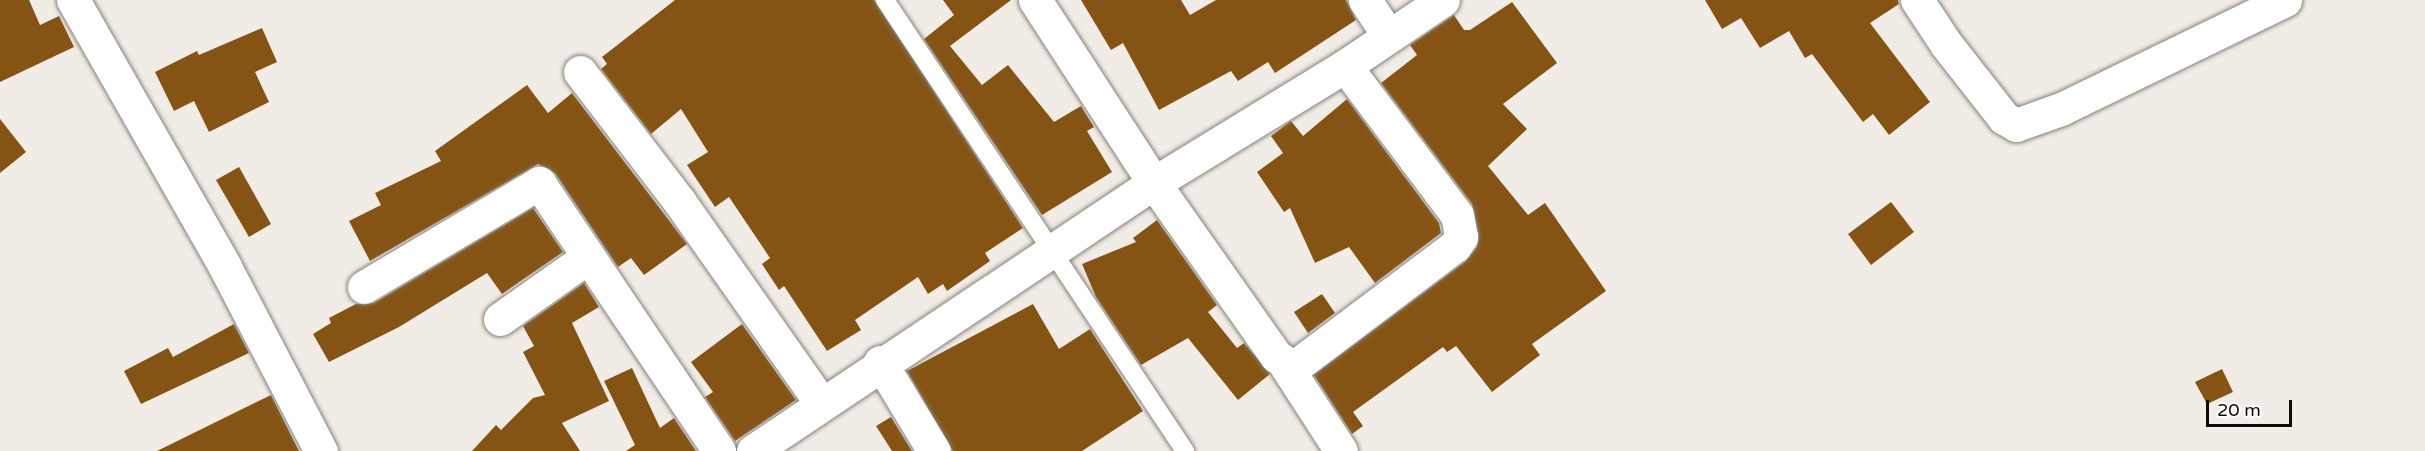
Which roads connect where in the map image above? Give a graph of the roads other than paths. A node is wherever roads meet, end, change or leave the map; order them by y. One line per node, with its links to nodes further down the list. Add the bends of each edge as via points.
1 (73, 0): 19 (street, via 224,265)
2 (885, 0): 12 (lane)
3 (1035, 0): 11 (street)
4 (1365, 0): 8 (street)
5 (1443, 0): 8 (street)
6 (1917, 0): 7 (street, via 1946,45 2004,118 2016,125 2061,109)
7 (2276, 2)
8 (1388, 35): 9 (street)
9 (1345, 66): 11 (street); 17 (street, via 1457,215 1461,237 1455,246 1299,364)
10 (580, 72): 18 (street, via 679,201)
11 (1154, 183): 12 (street); 17 (street)
12 (1054, 249): 16 (street); 23 (lane)
13 (588, 257): 14 (street, via 538,183); 15 (street); 20 (street)
14 (364, 287)
15 (500, 319)
16 (880, 363): 18 (street); 22 (street)
17 (1286, 366): 24 (street)
18 (821, 403): 21 (street)
19 (321, 451)
20 (720, 451)
21 (753, 451)
22 (934, 451)
23 (1185, 451)
24 (1341, 451)

